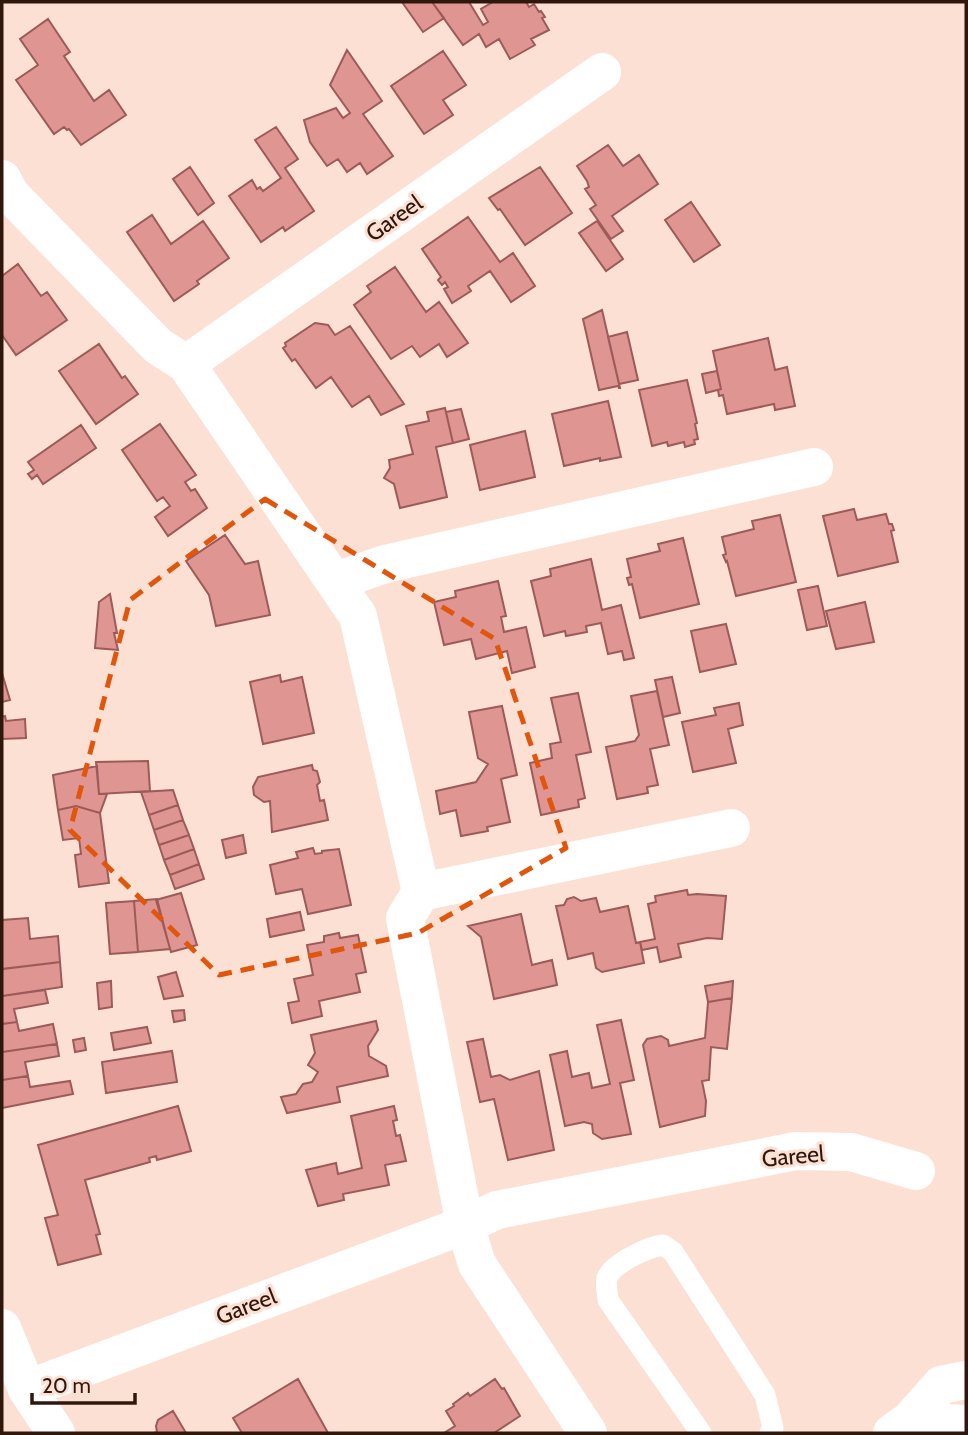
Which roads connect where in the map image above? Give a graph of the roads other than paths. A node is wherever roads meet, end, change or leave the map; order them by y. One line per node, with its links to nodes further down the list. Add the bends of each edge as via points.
1 (602, 72): 3 (street, Gareel)
2 (5, 191): 3 (street, via 158,346)
3 (186, 365): 5 (street)
4 (814, 467): 5 (street, via 385,564)
5 (336, 581): 7 (street, via 358,616)
6 (731, 828): 7 (street)
7 (421, 892): 9 (street, via 405,918)
8 (916, 1171): 9 (street, Gareel, via 850,1152 796,1151 497,1210)
9 (465, 1224): 12 (street, Gareel); 16 (street, via 477,1264)
10 (2, 1328): 12 (street)
11 (966, 1380): 14 (street, via 941,1385)
12 (27, 1389): 15 (street)
13 (966, 1424): 14 (street)
14 (900, 1427)
15 (56, 1433)
16 (589, 1433)
17 (701, 1433): 18 (lane, via 608,1300 606,1281 612,1269 649,1247 663,1245 673,1252 765,1395 773,1428)
18 (770, 1433)

